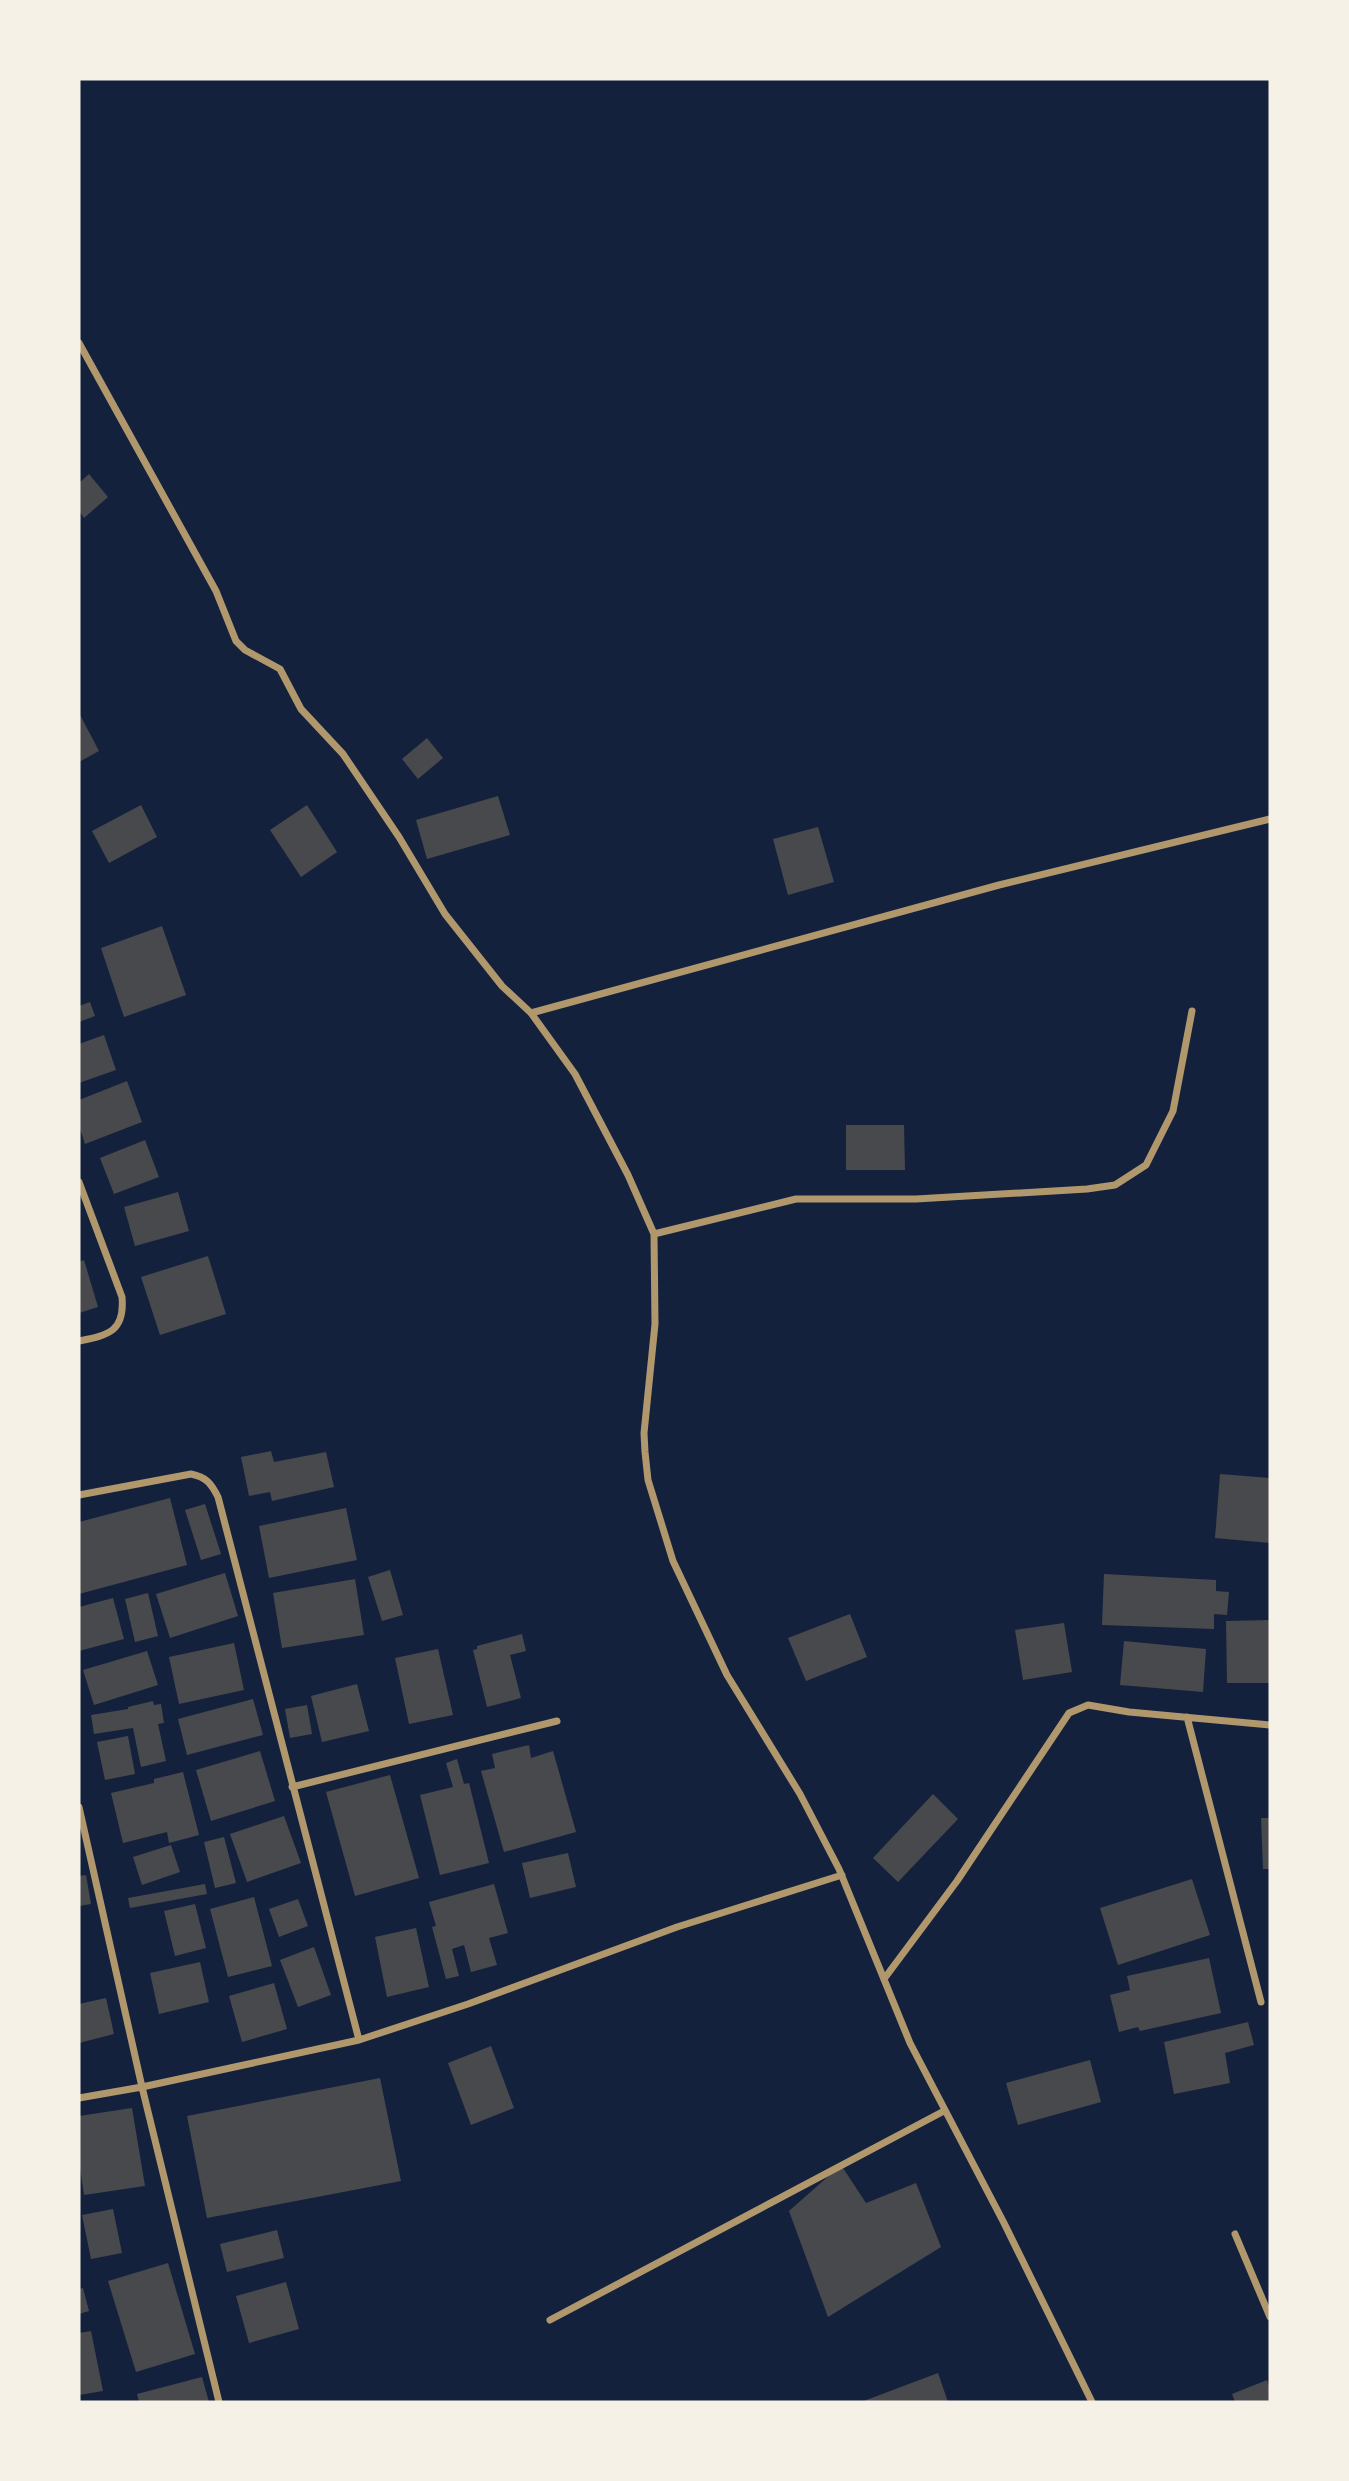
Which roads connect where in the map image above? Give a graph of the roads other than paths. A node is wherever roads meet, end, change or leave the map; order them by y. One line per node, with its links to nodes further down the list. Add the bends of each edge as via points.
1 (79, 343): 4 (street, via 216,591 236,641 280,669 301,709 350,765 445,914 502,986)
2 (1270, 819): 4 (street, via 999,885)
3 (1192, 1011): 6 (street, via 1173,1111 1146,1165 1115,1185 916,1199 796,1199)
4 (531, 1013): 6 (street, via 575,1074)
5 (79, 1182): 7 (street, via 122,1297 123,1311 119,1325 106,1335)
6 (654, 1234): 14 (street, via 655,1325 644,1433 648,1480 673,1561 727,1675 800,1794)
7 (79, 1341)
8 (79, 1495): 12 (street, via 191,1474 211,1483)
9 (1187, 1717): 11 (street); 15 (street, via 1088,1705 1069,1713 957,1881); 16 (street)
10 (556, 1721): 12 (street)
11 (1270, 1725)
12 (292, 1787): 17 (street)
13 (79, 1807): 18 (street)
14 (842, 1875): 15 (street); 17 (street, via 677,1927)
15 (884, 1979): 20 (street)
16 (1261, 2002)
17 (359, 2040): 18 (street)
18 (142, 2087): 19 (street); 24 (street)
19 (79, 2098)
20 (944, 2110): 23 (street); 25 (street)
21 (1236, 2234): 22 (street)
22 (1270, 2317)
23 (550, 2320)
24 (219, 2402)
25 (1092, 2402)

